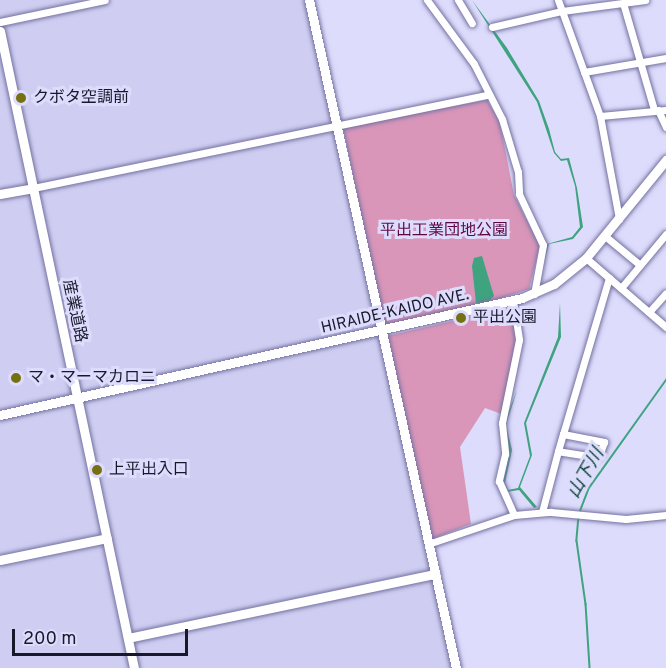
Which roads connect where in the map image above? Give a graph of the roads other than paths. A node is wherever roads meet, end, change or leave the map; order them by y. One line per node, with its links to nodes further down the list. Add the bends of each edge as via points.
1 (105, 0): 9 (street)
2 (309, 0): 19 (street)
3 (427, 0): 16 (street, via 474,64)
4 (458, 0): 10 (street)
5 (558, 0): 8 (street)
6 (645, 0): 7 (street)
7 (623, 3): 8 (street); 14 (street)
8 (562, 11): 11 (street); 15 (street)
9 (0, 22)
10 (472, 23)
11 (492, 27)
12 (0, 31): 22 (street, 産業道路)
13 (666, 58): 14 (street)
14 (640, 62): 15 (street); 17 (street)
15 (584, 72): 18 (street)
16 (487, 95): 19 (street); 32 (street, via 502,119 518,172 519,194 543,245)
17 (659, 110): 18 (street); 20 (street)
18 (600, 116): 24 (street)
19 (336, 124): 22 (street); 36 (street)
20 (666, 127)
21 (666, 160): 24 (street, HIRAIDE-KAIDO AVE.)
22 (33, 188): 23 (street); 37 (street, 産業道路)
23 (0, 194)
24 (619, 219): 26 (street, HIRAIDE-KAIDO AVE.)
25 (666, 234): 28 (street)
26 (605, 236): 27 (street, HIRAIDE-KAIDO AVE.); 28 (street)
27 (586, 258): 29 (street); 32 (street, HIRAIDE-KAIDO AVE.)
28 (639, 265): 30 (street)
29 (609, 278): 30 (street); 39 (street)
30 (621, 288): 34 (street)
31 (666, 293): 34 (street)
32 (534, 294): 33 (street, HIRAIDE-KAIDO AVE.)
33 (513, 301): 36 (street, HIRAIDE-KAIDO AVE.); 42 (street, via 519,340 502,423 505,454 499,481)
34 (649, 312): 35 (street)
35 (666, 327)
36 (382, 331): 37 (street, HIRAIDE-KAIDO AVE.); 45 (street)
37 (77, 398): 38 (street, HIRAIDE-KAIDO AVE.); 44 (street, 産業道路)
38 (0, 415)
39 (563, 434): 40 (street); 40 (street, via 603,442 595,457)
40 (558, 451): 41 (street)
41 (542, 512): 42 (street); 43 (street, via 607,518)
42 (514, 515): 45 (street)
43 (666, 515)
44 (107, 538): 46 (street); 48 (street, 産業道路)
45 (428, 544): 47 (street)
46 (0, 560)
47 (435, 574): 48 (street); 50 (street)
48 (128, 638): 49 (street, 産業道路)
49 (134, 668)
50 (456, 668)

